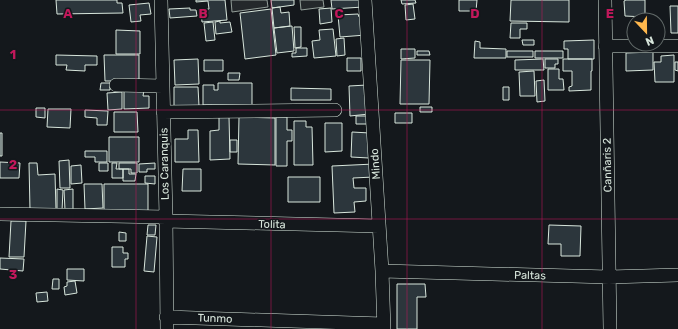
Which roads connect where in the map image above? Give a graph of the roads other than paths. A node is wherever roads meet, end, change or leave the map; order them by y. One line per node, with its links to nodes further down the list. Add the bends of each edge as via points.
1 (161, 0): 7 (street, Los Caranquis)
2 (365, 0): 12 (street, Mindo)
3 (605, 0): 4 (street, Canñaris 2)
4 (606, 46): 5 (street); 15 (street, Canñaris 2)
5 (678, 46)
6 (116, 85): 7 (street)
7 (163, 86): 9 (street, Los Caranquis)
8 (335, 110): 9 (street)
9 (163, 112): 11 (street, Los Caranquis)
10 (0, 214): 11 (street, Tolita)
11 (165, 219): 12 (street, Tolita); 16 (street, Los Caranquis)
12 (379, 226): 13 (street, Mindo)
13 (382, 271): 15 (street, Paltas); 17 (street, Mindo)
14 (678, 275): 15 (street, Paltas)
15 (609, 276): 18 (street, Canñaris 2)
16 (166, 323): 17 (street, Tunmo)
17 (384, 326)
18 (610, 329)

